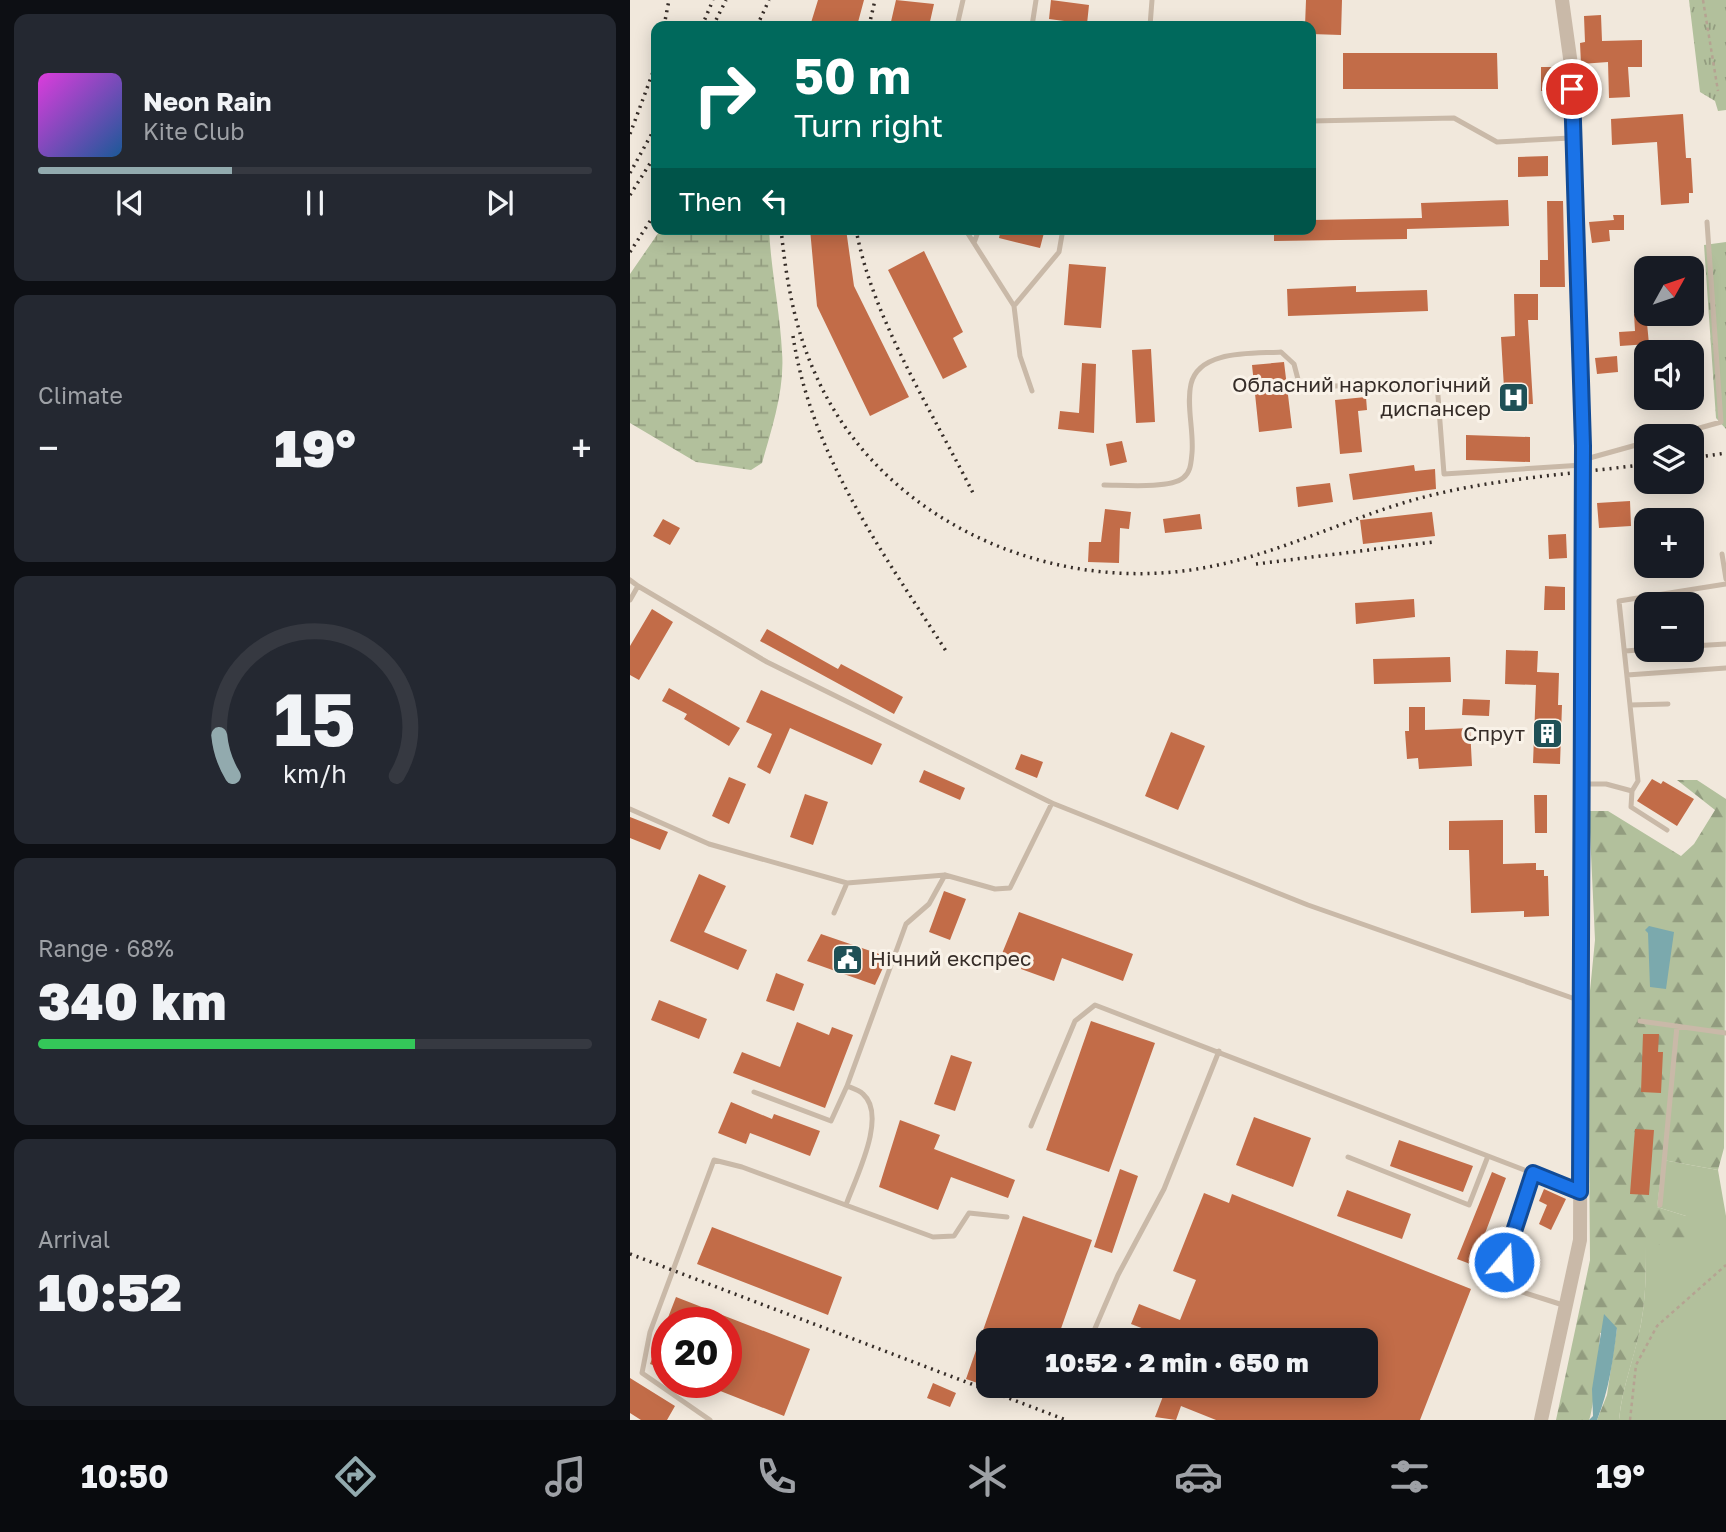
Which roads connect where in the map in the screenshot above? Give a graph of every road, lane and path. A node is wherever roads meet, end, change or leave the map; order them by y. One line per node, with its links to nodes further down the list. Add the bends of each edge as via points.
1 (963, 0): 6 (lane)
2 (1036, 0): 7 (lane)
3 (1152, 0): 8 (lane)
4 (1562, 0): 11 (street, via 1571,65)
5 (1703, 0): 9 (path)
6 (958, 21)
7 (1033, 21)
8 (1150, 21)
9 (1718, 91)
10 (1316, 121): 11 (lane, via 1454,118 1497,142)
11 (1573, 138): 22 (street)
12 (1707, 222): 19 (lane)
13 (969, 235): 16 (lane)
14 (977, 235): 16 (lane)
15 (1062, 235): 17 (lane, via 1059,251)
16 (974, 243): 17 (lane)
17 (1014, 306): 18 (lane, via 1020,356)
18 (1032, 391)
19 (1724, 420): 20 (lane)
20 (1704, 426)
21 (1634, 446): 22 (lane)
22 (1583, 463): 23 (lane, via 1444,474 1437,383 1300,387 1294,364 1281,352 1228,356 1205,363 1191,383 1191,467 1183,478 1169,484); 37 (street)
23 (1104, 485)
24 (1721, 554): 26 (lane)
25 (630, 580): 27 (lane)
26 (1726, 582): 32 (lane, via 1619,601)
27 (638, 586): 28 (lane); 39 (lane, via 767,662)
28 (630, 600)
29 (1726, 644): 30 (lane)
30 (1704, 645)
31 (1634, 650): 32 (lane)
32 (1625, 651): 34 (lane)
33 (1726, 668): 34 (lane)
34 (1627, 675): 36 (lane)
35 (1668, 704): 36 (lane)
36 (1630, 705): 38 (lane, via 1638,780)
37 (1580, 784): 38 (lane); 45 (street)
38 (1632, 791): 41 (lane, via 1631,807)
39 (1052, 803): 42 (lane, via 1010,888 995,889); 45 (lane, via 1308,905)
40 (630, 809): 43 (lane, via 709,844)
41 (1667, 830)
42 (944, 875): 43 (lane); 50 (lane, via 929,904 906,923)
43 (847, 883): 44 (lane)
44 (834, 913)
45 (1579, 1000): 56 (street)
46 (1640, 1021): 47 (lane)
47 (1677, 1026): 48 (lane); 58 (lane)
48 (1726, 1033)
49 (1219, 1051): 52 (lane, via 1096,1004 1075,1021); 53 (lane); 62 (lane, via 1164,1189)
50 (847, 1086): 51 (lane, via 831,1121); 57 (lane, via 863,1094 871,1109 872,1133)
51 (754, 1092)
52 (1031, 1126)
53 (1488, 1156): 54 (lane, via 1469,1205); 55 (lane)
54 (1348, 1157)
55 (1533, 1173): 56 (lane); 61 (lane, via 1497,1284)
56 (1580, 1192): 61 (street, via 1580,1240)
57 (846, 1205): 59 (lane, via 933,1237 954,1236 969,1213); 63 (lane, via 714,1160 650,1332 642,1373)
58 (1660, 1205)
59 (1007, 1217)
60 (1726, 1265): 65 (path, via 1657,1326 1636,1365)
61 (1566, 1306): 64 (street)
62 (1095, 1328)
63 (710, 1420)
64 (1541, 1420)
65 (1630, 1420)

